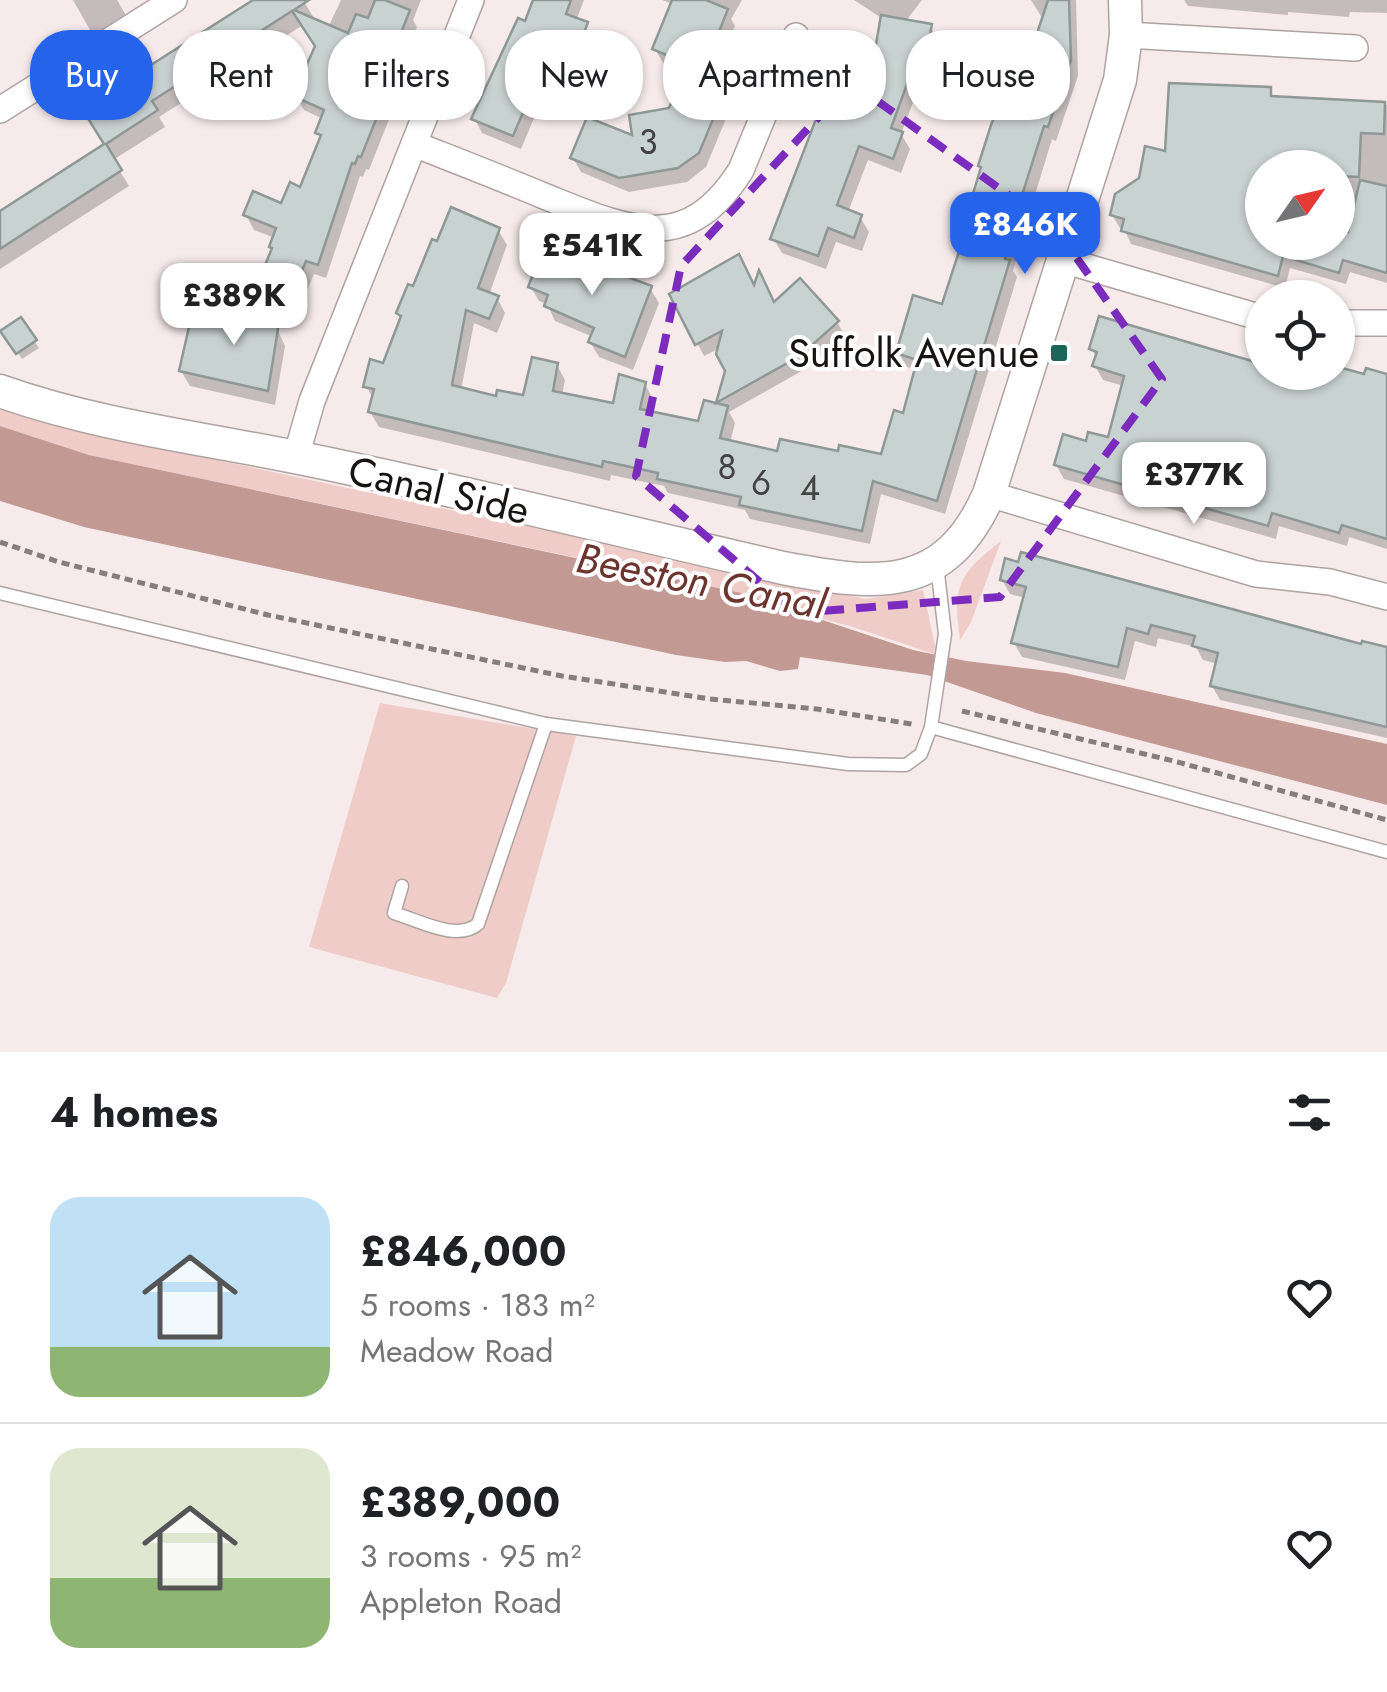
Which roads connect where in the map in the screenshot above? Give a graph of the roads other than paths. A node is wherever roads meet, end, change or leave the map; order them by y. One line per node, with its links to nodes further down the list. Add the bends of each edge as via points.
1 (174, 0): 6 (street)
2 (471, 0): 8 (street)
3 (1124, 0): 4 (street)
4 (1126, 36): 5 (street); 9 (street, via 1120,80)
5 (1355, 48)
6 (0, 110)
7 (762, 120): 8 (street, via 719,202 698,217 658,228 620,226)
8 (414, 144): 14 (street)
9 (1064, 260): 10 (street); 15 (street)
10 (1245, 313)
11 (1387, 322): 12 (street)
12 (1355, 323)
13 (0, 391): 14 (street, Canal Side, via 111,423)
14 (296, 457): 16 (street, Canal Side, via 850,580 882,579)
15 (990, 494): 16 (street, via 968,535); 18 (street, via 1256,574)
16 (937, 562): 20 (lane, via 945,634)
17 (0, 593): 19 (lane)
18 (1387, 597)
19 (546, 724): 20 (lane, via 906,766 922,754); 22 (lane, via 478,924 459,932 394,913)
20 (932, 726): 21 (lane)
21 (1387, 852)
22 (402, 886)

